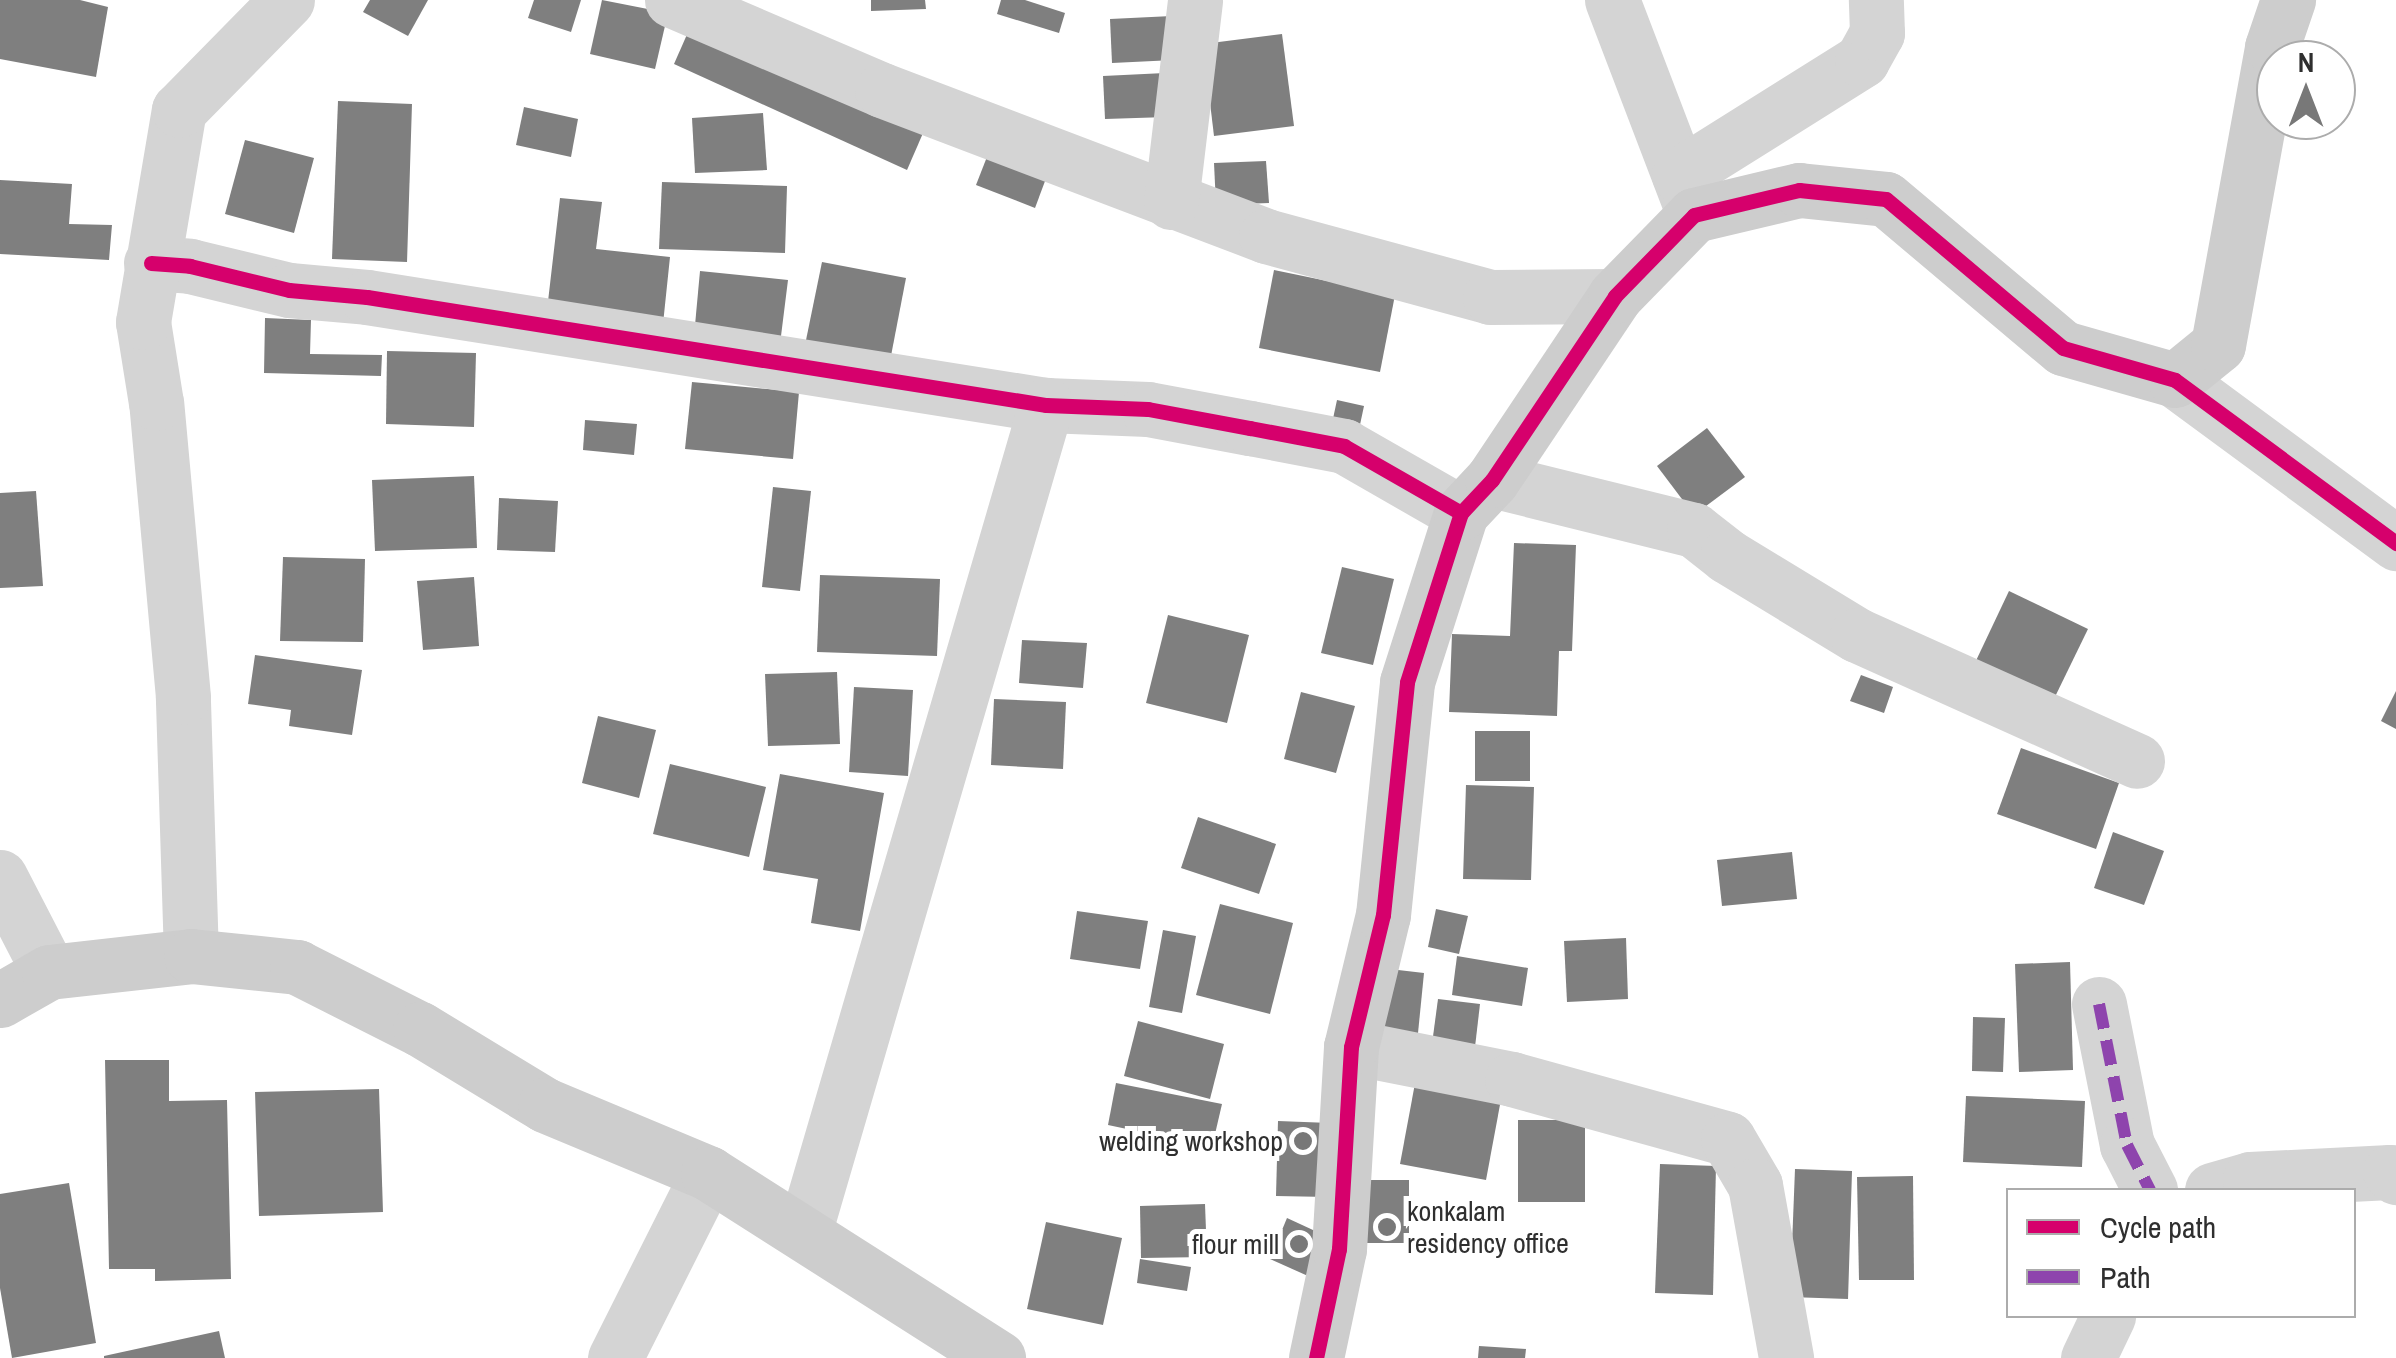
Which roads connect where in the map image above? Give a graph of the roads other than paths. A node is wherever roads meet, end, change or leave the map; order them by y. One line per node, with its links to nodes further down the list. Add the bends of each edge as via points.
1 (287, 0): 9 (street, via 180,110)
2 (672, 0): 8 (street)
3 (1195, 0): 8 (street)
4 (1612, 0): 7 (street)
5 (1876, 0): 7 (street, via 1877,33 1862,60)
6 (2288, 0): 11 (street, via 2272,47 2218,345)
7 (1687, 195): 10 (street); 11 (street, via 1799,190 1886,199 2063,348)
8 (1171, 202): 10 (street, via 1283,241 1490,297)
9 (151, 262): 12 (street, via 288,290); 17 (street, via 143,322 183,697)
10 (1614, 296): 13 (street)
11 (2175, 380): 14 (street)
12 (1046, 405): 13 (street, via 1148,409 1344,446); 26 (street)
13 (1476, 497): 15 (street, via 1694,530 1857,635); 21 (street, via 1406,682 1382,914)
14 (2396, 543)
15 (2137, 761)
16 (0, 876): 18 (street)
17 (192, 956): 18 (street); 22 (street, via 297,966 420,1029 545,1105)
18 (49, 972): 19 (street)
19 (0, 1000)
20 (2099, 1004): 24 (street, via 2127,1145)
21 (1351, 1046): 30 (street, via 1339,1249); 31 (street, via 1512,1079 1728,1140 1755,1185)
22 (708, 1173): 26 (street); 28 (street)
23 (2396, 1176): 25 (street, via 2250,1179)
24 (2149, 1188)
25 (2219, 1188)
26 (804, 1233): 29 (street)
27 (2107, 1318): 32 (street)
28 (615, 1358)
29 (998, 1358)
30 (1316, 1358)
31 (1786, 1358)
32 (2088, 1358)

